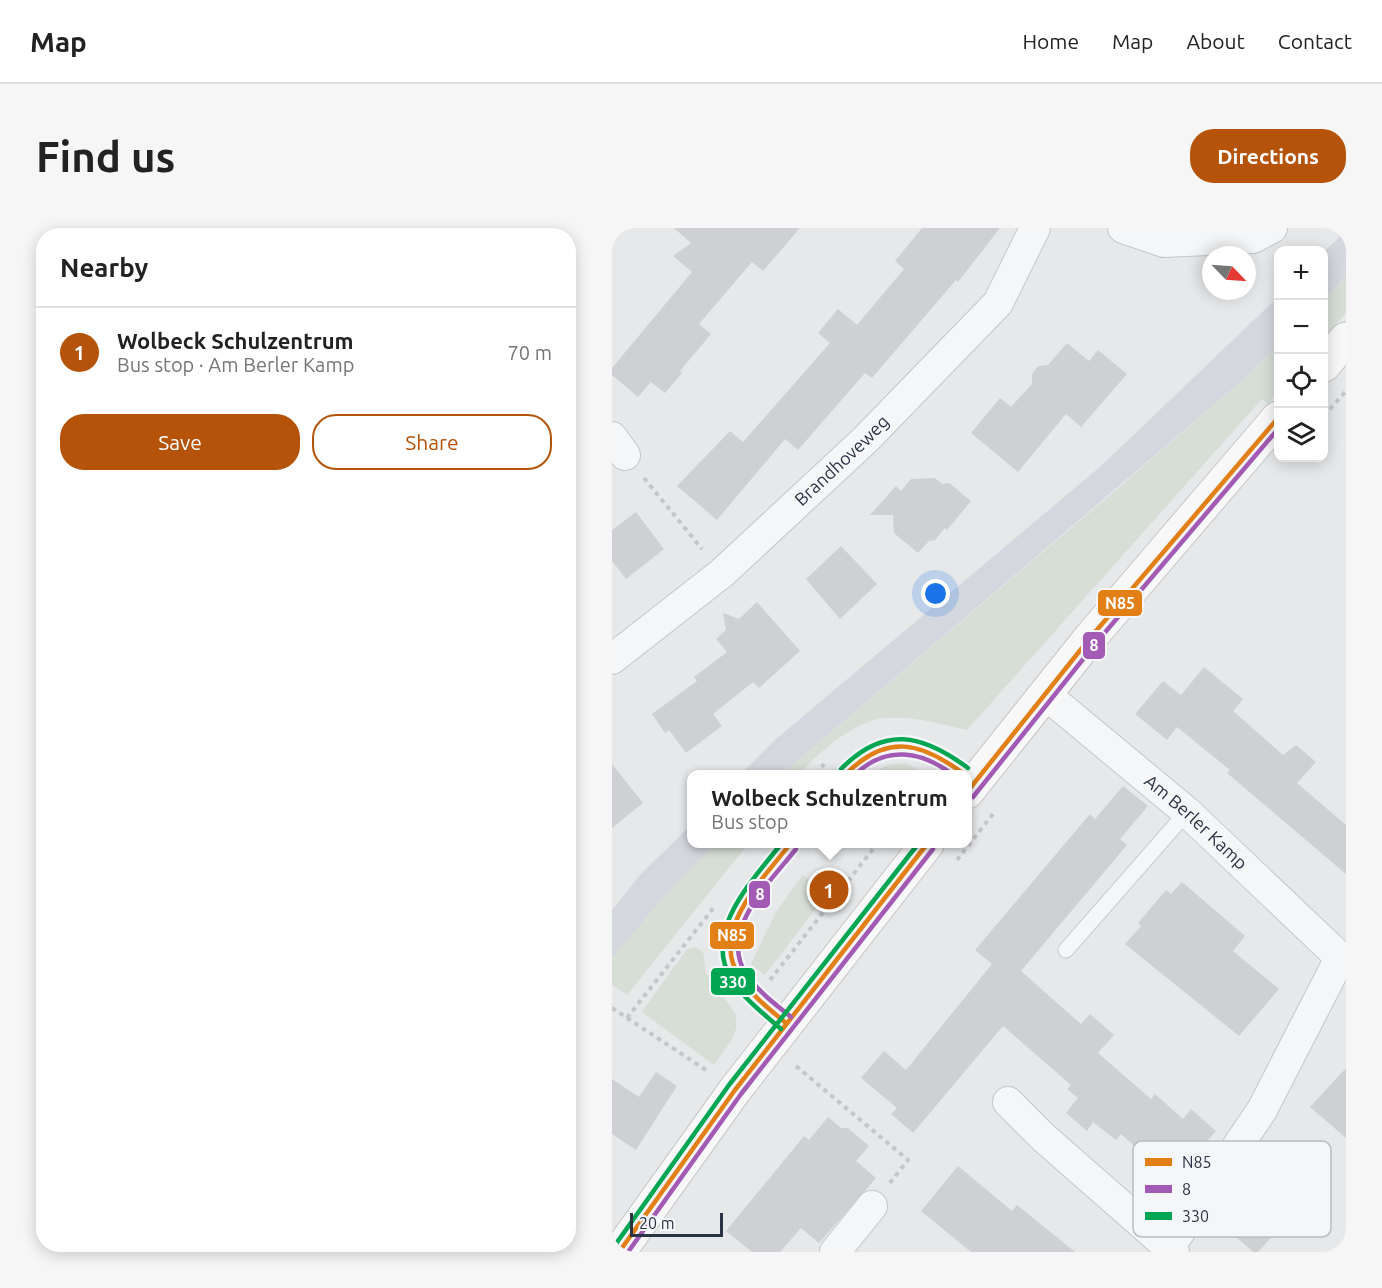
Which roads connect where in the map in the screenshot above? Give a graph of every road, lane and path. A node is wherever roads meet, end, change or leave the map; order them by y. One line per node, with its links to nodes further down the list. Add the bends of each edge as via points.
1 (1035, 228): 10 (street, Brandhoveweg, via 998,303 865,440)
2 (1123, 228): 3 (street, via 1164,242 1253,238)
3 (1272, 228)
4 (1346, 339): 5 (street)
5 (1328, 359)
6 (1346, 390): 7 (path)
7 (1328, 410)
8 (1274, 423): 12 (street)
9 (618, 446): 10 (path)
10 (722, 573): 11 (street, Brandhoveweg)
11 (612, 659)
12 (1045, 694): 15 (street); 17 (street, Am Berler Kamp)
13 (849, 770): 14 (lane, via 859,759 886,745 915,747 948,761)
14 (957, 770)
15 (972, 776)
16 (996, 811): 18 (path)
17 (1187, 812): 25 (lane); 26 (street, Am Berler Kamp)
18 (972, 841)
19 (786, 848): 30 (lane, via 739,912 729,935 730,962 756,1000)
20 (874, 848): 27 (path)
21 (923, 848): 30 (street)
22 (966, 848): 23 (path)
23 (951, 867)
24 (716, 904): 29 (path)
25 (1065, 950)
26 (1343, 961): 34 (street, Am Berler Kamp)
27 (777, 970)
28 (612, 1008): 29 (path)
29 (627, 1018): 32 (path)
30 (786, 1023): 32 (street)
31 (803, 1056): 35 (path, via 796,1066 908,1160)
32 (735, 1090): 40 (street)
33 (1008, 1102): 36 (street, Am Berler Kamp)
34 (1242, 1141)
35 (872, 1206): 41 (street)
36 (1133, 1218)
37 (1154, 1237): 39 (street, Am Berler Kamp)
38 (1179, 1237): 39 (street, Am Berler Kamp)
39 (1170, 1251)
40 (619, 1252)
41 (835, 1252)

